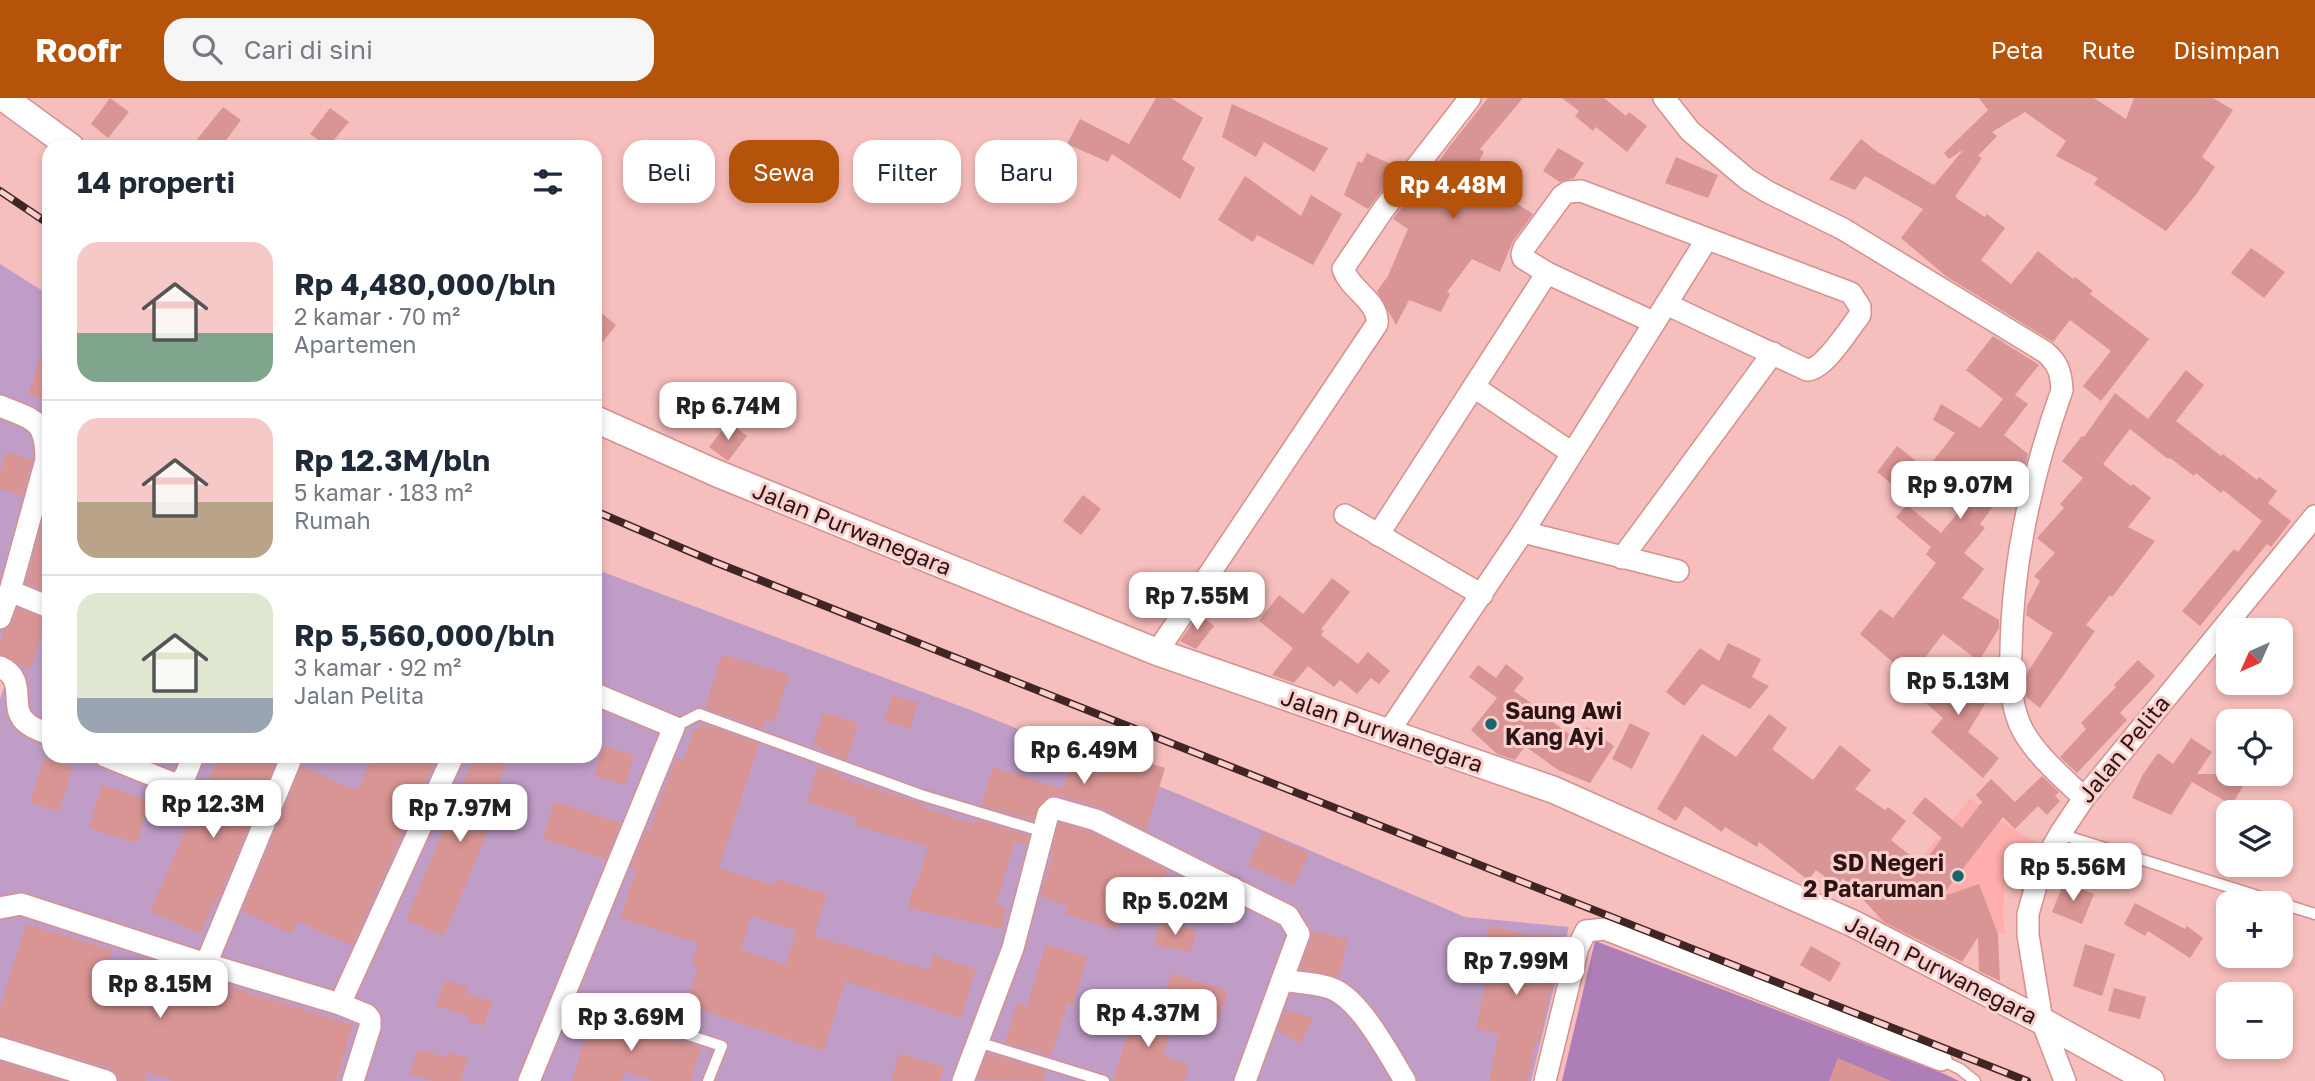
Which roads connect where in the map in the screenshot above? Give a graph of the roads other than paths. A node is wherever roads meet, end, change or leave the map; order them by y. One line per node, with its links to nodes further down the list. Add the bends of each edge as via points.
1 (1470, 98): 26 (street, via 1343,269 1352,287 1375,308 1377,324)
2 (1664, 98): 36 (street, via 1690,131 1747,179 1843,229 2057,362 2062,390 2024,524 2011,621 2010,676 2022,730 2043,758)
3 (19, 102): 4 (street)
4 (63, 140)
5 (1707, 239): 6 (street, via 1574,191 1562,196 1521,254); 7 (street); 9 (street, via 1856,298 1860,315 1818,367 1807,370)
6 (1546, 273): 8 (street); 10 (street)
7 (1665, 304): 8 (street); 9 (street)
8 (1653, 322): 14 (street)
9 (1773, 353): 20 (street)
10 (1474, 387): 14 (street); 19 (street)
11 (0, 406): 13 (street)
12 (602, 422): 26 (street, Jalan Purwanegara)
13 (42, 429)
14 (1572, 453): 18 (street)
15 (42, 480): 22 (street)
16 (1345, 515): 19 (street)
17 (2315, 516): 36 (street, Jalan Pelita)
18 (1523, 532): 20 (street); 23 (street)
19 (1378, 535): 23 (street)
20 (1622, 558): 21 (street)
21 (1678, 571)
22 (9, 591): 24 (street); 25 (street)
23 (1482, 595): 31 (street)
24 (42, 604)
25 (0, 618)
26 (1157, 652): 31 (street, Jalan Purwanegara)
27 (6, 671): 30 (street, via 16,681 19,714)
28 (602, 697): 29 (street)
29 (674, 727): 37 (lane, via 699,713 921,795); 45 (street)
30 (42, 731)
31 (1387, 734): 47 (street, Jalan Purwanegara, via 1554,790 1854,924)
32 (122, 763): 33 (street, via 180,783)
33 (191, 763)
34 (289, 763): 43 (street)
35 (450, 763): 46 (street)
36 (2084, 797): 38 (street, Jalan Pelita)
37 (1044, 832): 44 (street, via 1054,807 1096,820 1288,916 1299,934); 48 (street, via 1013,948)
38 (2060, 834): 39 (lane); 47 (street, Jalan Pelita, via 2041,868 2028,914)
39 (2242, 891)
40 (2293, 907): 42 (lane)
41 (0, 908): 43 (street, via 21,904)
42 (2315, 914)
43 (206, 964): 46 (street)
44 (1282, 980): 57 (street); 58 (street, via 1333,989 1348,999)
45 (565, 995): 53 (street); 54 (lane, via 722,1046)
46 (340, 1004): 52 (street, via 370,1019)
47 (2042, 1021): 61 (street, Jalan Pelita); 62 (street, Jalan Purwanegara)
48 (978, 1042): 55 (street); 56 (lane)
49 (0, 1048): 51 (street)
50 (1941, 1060): 59 (street, via 1605,929 1586,931 1578,947); 60 (lane)
51 (106, 1081)
52 (353, 1081)
53 (530, 1081)
54 (708, 1081)
55 (963, 1081)
56 (1104, 1081)
57 (1245, 1081)
58 (1405, 1081)
59 (1545, 1081)
60 (1975, 1081)
61 (2065, 1081)
62 (2151, 1081)

